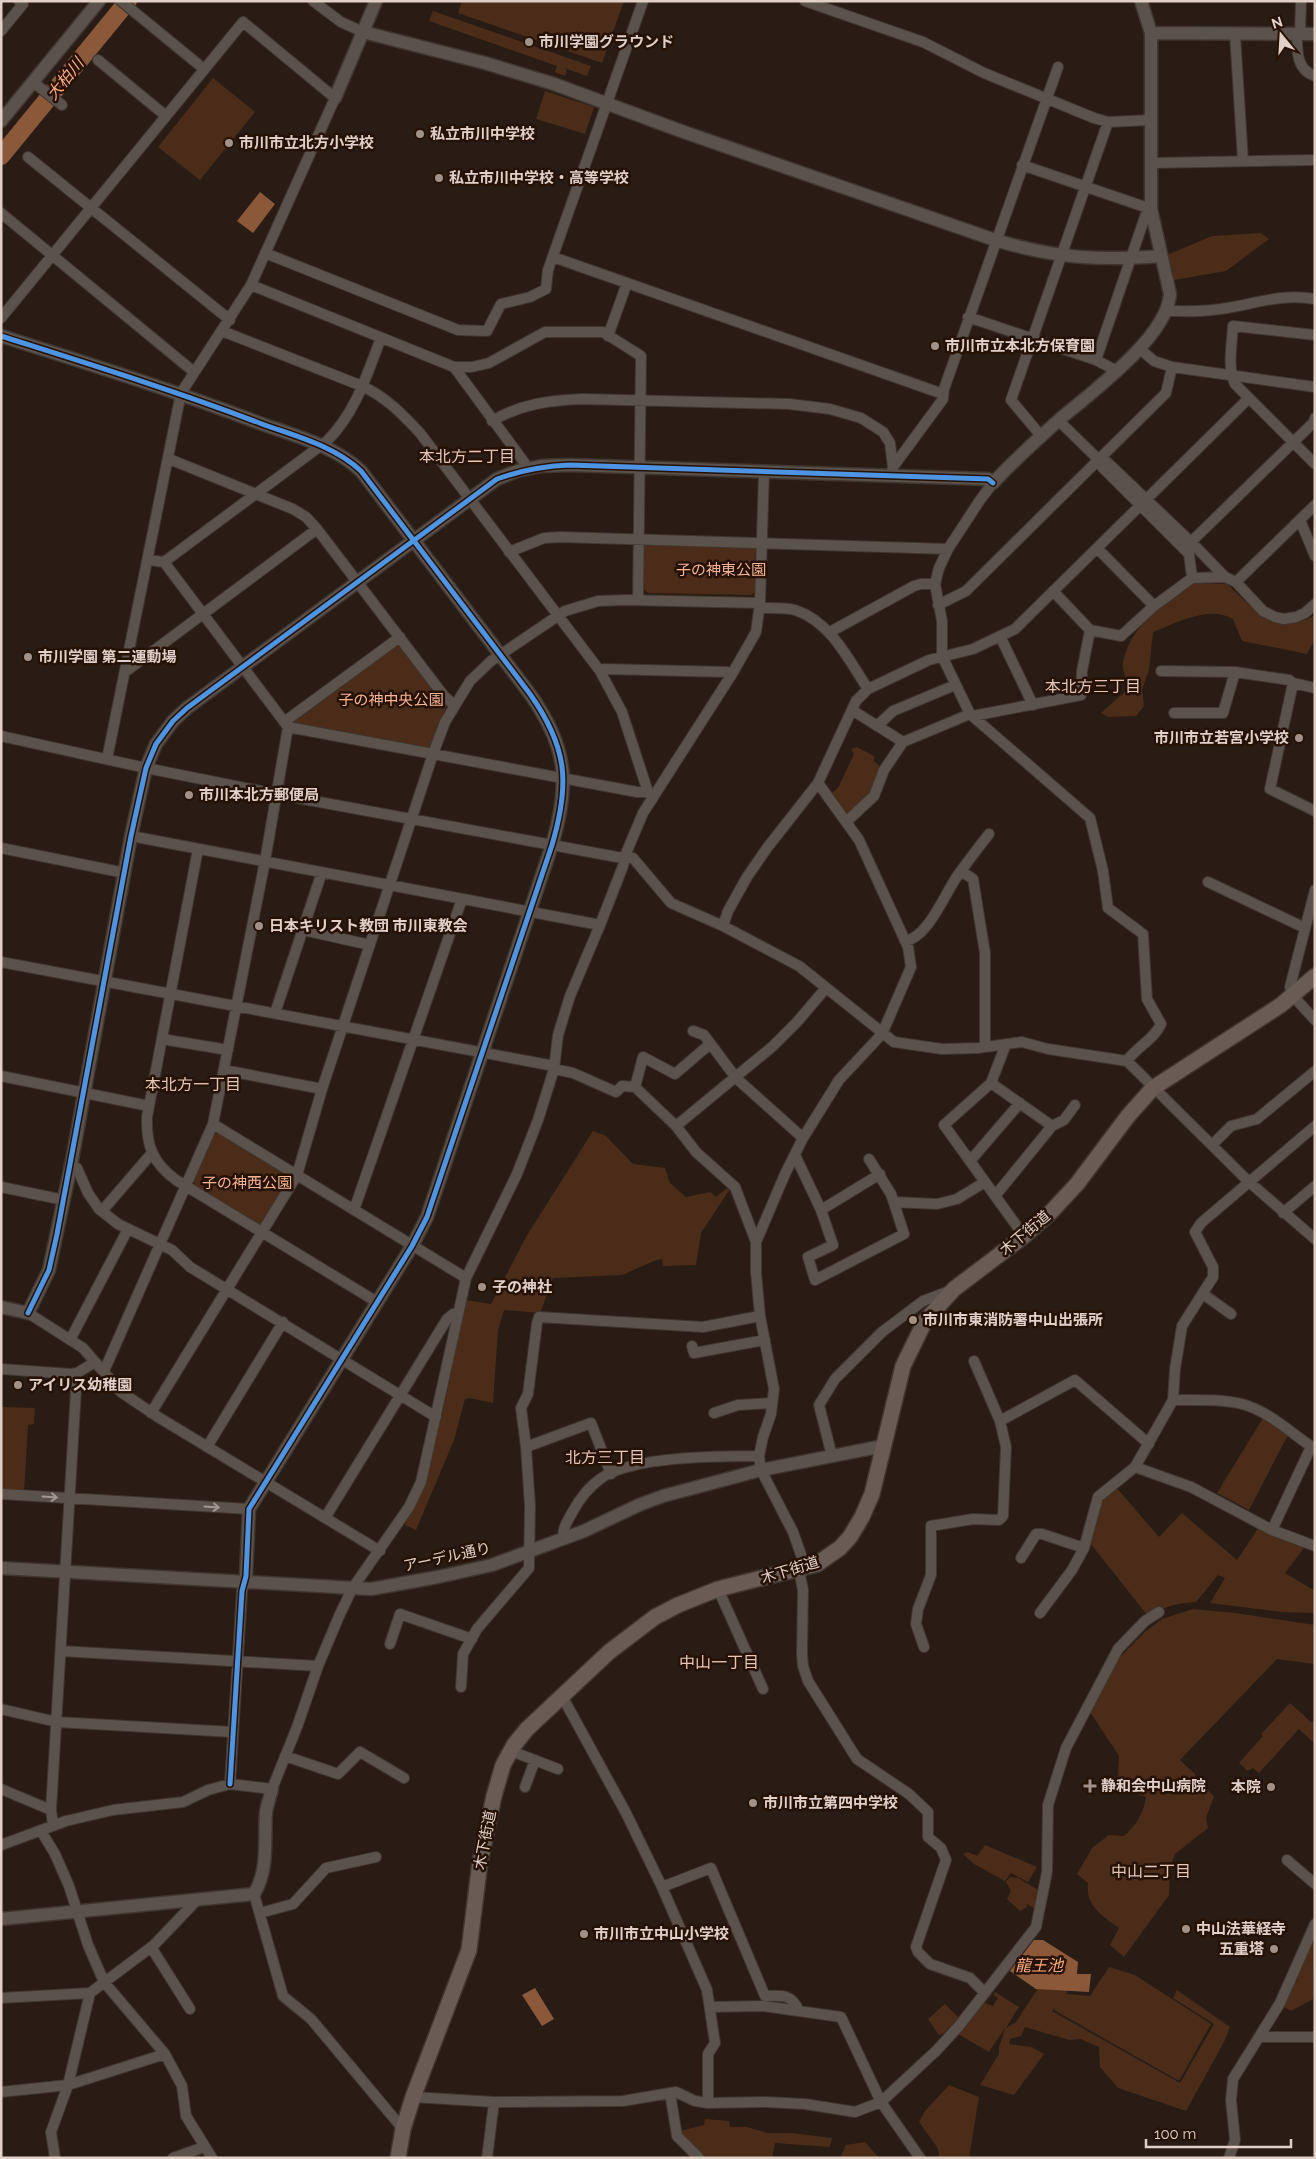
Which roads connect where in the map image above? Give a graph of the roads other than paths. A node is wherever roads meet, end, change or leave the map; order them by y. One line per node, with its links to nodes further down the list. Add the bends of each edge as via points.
1 (19, 1): 10 (street, via 23,4)
2 (99, 1): 20 (street)
3 (121, 1): 18 (street)
4 (313, 1): 11 (street, via 341,22)
5 (376, 1): 11 (street)
6 (643, 1): 23 (street)
7 (805, 1): 22 (street, via 923,42)
8 (1142, 1): 12 (street)
9 (1301, 1): 14 (street)
10 (1, 31)
11 (363, 32): 21 (street); 23 (street, via 485,63)
12 (1151, 33): 13 (street); 26 (street)
13 (1235, 34): 14 (street); 31 (street)
14 (1298, 34): 15 (street); 19 (street, via 1298,60 1310,75)
15 (1315, 34)
16 (98, 60): 25 (street)
17 (1058, 67): 22 (street)
18 (204, 69): 21 (street, via 243,22); 25 (street)
19 (1315, 76)
20 (38, 86): 24 (street); 27 (street)
21 (335, 98): 39 (street)
22 (1046, 99): 28 (street); 33 (street)
23 (607, 102): 38 (street, via 681,131); 43 (street)
24 (62, 105)
25 (166, 116): 35 (street)
26 (1150, 120): 28 (street); 32 (street)
27 (1, 121)
28 (1108, 122): 34 (street)
29 (28, 156): 35 (street)
30 (1315, 160): 31 (street)
31 (1243, 161): 32 (street)
32 (1151, 163): 36 (street)
33 (1022, 165): 34 (street); 38 (street)
34 (1086, 186): 36 (street); 41 (street)
35 (91, 208): 40 (street); 51 (street)
36 (1150, 208): 42 (street); 44 (street)
37 (1, 212): 40 (street)
38 (995, 240): 41 (street); 49 (street)
39 (265, 253): 43 (street, via 458,330 487,331 502,304 546,289); 46 (street)
40 (53, 254): 50 (street); 63 (street)
41 (1061, 256): 44 (street); 57 (street)
42 (1161, 256): 44 (street); 48 (street, via 1170,294)
43 (553, 257): 45 (street)
44 (1130, 258): 59 (street)
45 (627, 282): 55 (street); 68 (street)
46 (251, 285): 51 (street); 56 (street)
47 (1315, 299): 48 (street, via 1274,298 1212,310)
48 (1166, 311): 58 (street)
49 (968, 317): 57 (street); 68 (street)
50 (1, 318)
51 (230, 320): 52 (street)
52 (222, 331): 63 (street); 65 (street)
53 (1315, 335): 64 (street, via 1232,326)
54 (1, 336): 67 (street)
55 (608, 336): 60 (street, via 603,332 545,332 490,362); 70 (street, via 641,356)
56 (382, 338): 60 (street); 65 (street)
57 (1033, 338): 59 (street); 74 (street, via 1011,400)
58 (1140, 349): 61 (street, via 1154,361); 62 (street)
59 (1096, 360): 62 (street)
60 (454, 367): 72 (street)
61 (1172, 367): 64 (street); 78 (street, via 1166,393)
62 (1117, 371): 73 (street)
63 (194, 372): 67 (street)
64 (1232, 377): 66 (street); 69 (street)
65 (362, 386): 76 (street, via 343,424); 86 (street, via 403,415)
66 (1315, 387)
67 (181, 394): 76 (street); 77 (street)
68 (944, 394): 83 (street)
69 (1249, 398): 75 (street); 87 (street)
70 (641, 401): 72 (street, via 551,400 526,406); 80 (street); 83 (street, via 789,404 830,409 861,418 883,432 890,442)
71 (1315, 418): 75 (street)
72 (492, 421): 81 (street)
73 (1059, 421): 74 (street); 78 (street)
74 (1042, 437): 84 (street)
75 (1293, 443): 79 (street); 94 (street)
76 (320, 446): 85 (street); 92 (street, via 347,459 361,471)
77 (169, 459): 85 (street); 99 (street)
78 (1099, 460): 87 (street, via 1106,461); 109 (street, via 966,591)
79 (1315, 464)
80 (640, 467): 81 (street, via 570,465); 82 (street); 91 (street)
81 (527, 470): 86 (street, via 497,479)
82 (764, 471): 83 (street); 93 (street)
83 (892, 471): 84 (street, via 988,479)
84 (993, 483): 96 (street)
85 (255, 494): 90 (street, via 293,509); 100 (street)
86 (470, 499): 92 (street); 97 (street)
87 (1144, 502): 94 (street); 95 (street); 101 (street, via 1189,554)
88 (1315, 505): 89 (street)
89 (1300, 520): 98 (street); 104 (street)
90 (317, 529): 103 (street); 112 (street)
91 (639, 539): 93 (street); 97 (street, via 544,538); 107 (street)
92 (413, 540): 103 (street); 118 (street)
93 (762, 542): 96 (street); 110 (street)
94 (1191, 542): 102 (street)
95 (1097, 548): 106 (street); 111 (street)
96 (948, 549): 105 (street)
97 (509, 552): 113 (street)
98 (1315, 556)
99 (148, 560): 100 (street); 123 (street)
100 (164, 562): 112 (street)
101 (1192, 578): 102 (street); 111 (street)
102 (1224, 578): 104 (street)
103 (358, 581): 117 (street); 120 (street)
104 (1236, 582): 108 (street, via 1263,611 1275,617 1296,617)
105 (935, 584): 109 (street); 115 (street, via 914,586)
106 (1052, 591): 114 (street); 116 (street, via 1016,629)
107 (638, 599): 110 (street); 113 (street, via 598,601)
108 (1315, 604)
109 (938, 605): 119 (street, via 942,621)
110 (760, 606): 115 (street, via 794,610 812,618); 125 (street, via 756,632)
111 (1154, 606): 114 (street, via 1121,636)
112 (203, 614): 120 (street); 123 (street)
113 (557, 615): 118 (street); 121 (street)
114 (1090, 630): 131 (street, via 1081,695)
115 (830, 632): 129 (street)
116 (1000, 636): 119 (street, via 973,648); 131 (street)
117 (400, 637): 130 (street); 135 (street)
118 (500, 654): 130 (street, via 484,666); 142 (street, via 548,722)
119 (942, 656): 127 (street); 129 (street)
120 (242, 666): 135 (street); 141 (street, via 173,721 150,754)
121 (600, 671): 125 (street); 145 (street, via 622,712)
122 (1161, 671): 124 (street)
123 (126, 672): 140 (street)
124 (1235, 672): 126 (street); 133 (street, via 1223,713)
125 (732, 674): 145 (street)
126 (1293, 683): 128 (street); 146 (street, via 1270,789)
127 (955, 685): 134 (street); 136 (street, via 892,711)
128 (1315, 688)
129 (868, 689): 132 (street)
130 (454, 705): 139 (street)
131 (1033, 705): 134 (street)
132 (852, 710): 136 (street); 143 (street)
133 (1174, 713)
134 (971, 715): 138 (street); 189 (street, via 1090,818 1108,908 1143,934 1147,999 1161,1024)
135 (286, 724): 139 (street); 144 (street)
136 (877, 726): 138 (street)
137 (1, 736): 140 (street)
138 (903, 742): 148 (street, via 884,770 874,796)
139 (433, 754): 142 (street); 147 (street)
140 (107, 759): 141 (street)
141 (146, 768): 144 (street); 150 (street)
142 (564, 777): 145 (street); 151 (street, via 562,803)
143 (818, 784): 148 (street); 165 (street, via 747,877)
144 (276, 794): 147 (street); 155 (street)
145 (650, 795): 154 (street)
146 (1315, 811)
147 (412, 820): 151 (street); 160 (street)
148 (846, 822): 168 (street, via 859,840)
149 (989, 834): 156 (street)
150 (132, 836): 153 (street); 158 (street)
151 (552, 845): 154 (street); 163 (street)
152 (1, 848): 158 (street)
153 (198, 849): 155 (street); 174 (street)
154 (625, 858): 164 (street); 165 (street, via 633,858 671,903)
155 (265, 861): 157 (street); 176 (street)
156 (961, 871): 168 (street, via 929,924 912,940); 186 (street, via 972,879 985,953)
157 (322, 872): 160 (street); 167 (street)
158 (125, 873): 172 (street)
159 (1208, 882): 166 (street)
160 (390, 886): 162 (street); 169 (street)
161 (1315, 890): 166 (street)
162 (462, 899): 163 (street); 182 (street)
163 (530, 911): 164 (street); 188 (street)
164 (600, 925): 190 (street, via 570,996 558,1035)
165 (723, 926): 173 (street, via 799,966)
166 (1305, 928): 175 (street, via 1290,986)
167 (303, 930): 169 (street); 177 (street)
168 (905, 942): 181 (street, via 911,967)
169 (370, 945): 179 (street)
170 (1, 962): 172 (street)
171 (1315, 976): 175 (main road, 木下街道)
172 (105, 981): 174 (street); 199 (street)
173 (826, 988): 181 (street); 194 (street, via 772,1047)
174 (171, 994): 176 (street); 183 (street)
175 (1293, 996): 178 (street); 197 (main road, 木下街道)
176 (237, 1006): 177 (street); 187 (street)
177 (276, 1013): 179 (street)
178 (1315, 1020)
179 (343, 1026): 182 (street); 198 (street)
180 (693, 1031): 184 (street, via 704,1036)
181 (882, 1034): 186 (street, via 894,1042 942,1049); 207 (street, via 839,1080)
182 (413, 1038): 188 (street); 224 (street)
183 (162, 1039): 187 (street); 202 (street)
184 (710, 1044): 194 (street); 196 (street, via 675,1074 644,1057)
185 (1006, 1044): 186 (street); 189 (street, via 1022,1042); 195 (street)
186 (985, 1047)
187 (228, 1050): 191 (street)
188 (482, 1051): 190 (street); 234 (street, via 427,1217)
189 (1127, 1062): 197 (street)
190 (554, 1067): 196 (street, via 616,1092 622,1086); 235 (street, via 517,1174)
191 (224, 1070): 198 (street); 203 (street)
192 (1315, 1071): 208 (street, via 1257,1119 1231,1126)
193 (1, 1076): 199 (street)
194 (736, 1078): 204 (street); 207 (street)
195 (991, 1083): 200 (street); 212 (street, via 944,1125)
196 (635, 1087): 204 (street)
197 (1153, 1088): 208 (street); 230 (main road, 木下街道, via 1077,1184)
198 (322, 1089): 215 (street)
199 (84, 1093): 202 (street); 213 (street)
200 (1020, 1103): 205 (street); 212 (street)
201 (1075, 1105): 205 (street, via 1064,1120)
202 (149, 1106): 209 (street, via 146,1134)
203 (213, 1124): 215 (street); 218 (street)
204 (676, 1126): 232 (street, via 696,1152 735,1187)
205 (1052, 1126): 221 (street)
206 (1315, 1126): 216 (street)
207 (803, 1138): 210 (street)
208 (1212, 1145): 216 (street)
209 (152, 1153): 218 (street, via 164,1171); 226 (street)
210 (794, 1155): 225 (street); 232 (street)
211 (869, 1159): 214 (street)
212 (970, 1161): 217 (street)
213 (71, 1167): 222 (street); 226 (street, via 77,1168 88,1193)
214 (880, 1174): 223 (street); 225 (street)
215 (297, 1175): 224 (street); 229 (street)
216 (1248, 1181): 227 (street); 238 (street, via 1195,1232 1213,1267 1213,1278)
217 (985, 1182): 221 (street); 223 (street, via 957,1199 938,1204)
218 (186, 1185): 229 (street); 233 (street)
219 (1315, 1186): 227 (street)
220 (1, 1187): 222 (street)
221 (995, 1196): 230 (street)
222 (64, 1200): 241 (street, via 49,1270)
223 (894, 1202): 225 (street, via 904,1234 815,1280 808,1257 833,1245)
224 (354, 1210): 234 (street)
225 (821, 1210)
226 (102, 1211): 228 (street)
227 (1283, 1212): 231 (street)
228 (128, 1229): 233 (street); 246 (street)
229 (262, 1232): 236 (street); 239 (street)
230 (1024, 1236): 237 (main road, 木下街道)
231 (1315, 1239)
232 (756, 1242): 244 (street)
233 (158, 1244): 236 (street, via 172,1250 190,1267); 253 (street)
234 (412, 1246): 235 (street); 239 (street)
235 (466, 1278): 243 (street)
236 (226, 1288): 245 (street); 258 (street)
237 (954, 1289): 263 (main road, 木下街道, via 925,1321 903,1366); 268 (street, via 916,1306 882,1332 835,1379 819,1405)
238 (1203, 1294): 242 (street); 256 (street, via 1182,1326)
239 (376, 1302): 249 (street)
240 (1, 1307): 241 (street)
241 (28, 1313): 246 (street)
242 (1232, 1314)
243 (458, 1315): 255 (street, via 447,1318); 260 (street)
244 (760, 1316): 247 (street); 265 (street, via 703,1327 539,1317 528,1394 521,1408)
245 (283, 1322): 249 (street); 264 (street)
246 (70, 1340): 251 (street, via 83,1348)
247 (764, 1340): 248 (street, via 694,1353); 257 (street, via 774,1389)
248 (692, 1346)
249 (341, 1359): 255 (street); 272 (street)
250 (974, 1361): 261 (street)
251 (95, 1362): 253 (street); 254 (street)
252 (1, 1369): 254 (street)
253 (104, 1371): 258 (street, via 121,1392)
254 (77, 1373): 274 (street)
255 (399, 1395): 260 (street); 276 (street)
256 (1173, 1400): 262 (street); 266 (street, via 1213,1400 1244,1405)
257 (772, 1403): 259 (street, via 738,1405); 267 (street)
258 (152, 1413): 264 (street)
259 (714, 1413)
260 (436, 1418): 281 (street, via 420,1482 409,1507)
261 (1000, 1421): 262 (street, via 1075,1380); 294 (street, via 1006,1447 1003,1516 999,1520 931,1526 931,1575 916,1624)
262 (1149, 1444): 269 (street)
263 (883, 1446): 268 (street, アーデル通り); 285 (main road, 木下街道, via 872,1494 850,1537 828,1558)
264 (207, 1447): 272 (street)
265 (526, 1447): 271 (street, via 592,1423); 282 (street)
266 (1313, 1448): 277 (street)
267 (759, 1456): 270 (street); 271 (street, via 706,1456 629,1467)
268 (832, 1456): 270 (street, アーデル通り)
269 (1134, 1467): 277 (street, via 1191,1487); 280 (street, via 1098,1497)
270 (761, 1470): 278 (street, アーデル通り, via 639,1505); 285 (street, via 793,1532)
271 (611, 1474): 278 (street, via 601,1478 581,1497 562,1531)
272 (266, 1482): 275 (street); 276 (street)
273 (1, 1494): 274 (street, one-way to 274)
274 (70, 1498): 275 (street, one-way to 275); 286 (street)
275 (249, 1509): 287 (street)
276 (326, 1518): 281 (street)
277 (1272, 1530): 279 (street)
278 (564, 1539): 282 (street, アーデル通り)
279 (1315, 1546)
280 (1084, 1548): 283 (street, via 1036,1534); 291 (street)
281 (380, 1551): 289 (street)
282 (530, 1552): 289 (street, アーデル通り, via 492,1565 438,1577); 292 (street, via 529,1568)
283 (1021, 1558)
284 (1, 1568): 286 (street, アーデル通り)
285 (803, 1569): 288 (main road, 木下街道); 330 (street, via 802,1654 808,1681 857,1759 909,1794 928,1812 928,1837 941,1848 946,1860 916,1947 918,1952 930,1964 970,1978)
286 (66, 1572): 287 (street, アーデル通り); 295 (street)
287 (244, 1583): 289 (street, アーデル通り); 296 (street)
288 (718, 1589): 299 (street); 300 (main road, 木下街道, via 655,1617 624,1639)
289 (352, 1590): 297 (street)
290 (1159, 1612): 330 (street, via 1145,1621 1118,1649 1066,1748 1048,1805 1047,1872 1039,1921)
291 (1040, 1613)
292 (472, 1639): 293 (street, via 400,1614); 298 (street, via 463,1654)
293 (390, 1644)
294 (924, 1647)
295 (61, 1651): 296 (street); 302 (street)
296 (238, 1661): 297 (street); 303 (street)
297 (318, 1666): 305 (street)
298 (461, 1687)
299 (763, 1689)
300 (562, 1696): 304 (main road, 木下街道, via 527,1729); 320 (street)
301 (1, 1709): 302 (street)
302 (57, 1722): 303 (street); 313 (street)
303 (233, 1732): 309 (street)
304 (511, 1751): 306 (street); 341 (main road, 木下街道, via 497,1782 478,1874 467,1958)
305 (285, 1756): 308 (street, via 338,1774 360,1752); 312 (street)
306 (535, 1760): 307 (street); 310 (street)
307 (558, 1768)
308 (404, 1778)
309 (230, 1784): 312 (street); 314 (street, via 182,1802 113,1810)
310 (525, 1787)
311 (1, 1789): 313 (street)
312 (272, 1789): 321 (street, via 266,1810 261,1883)
313 (52, 1810): 314 (street)
314 (52, 1825): 315 (street)
315 (41, 1831): 316 (street); 323 (street, via 59,1863)
316 (1, 1845)
317 (376, 1856): 324 (street, via 326,1868 293,1904)
318 (1288, 1860): 319 (street)
319 (1315, 1884)
320 (662, 1887): 332 (street, via 707,1990); 334 (street, via 711,1868 765,1996 791,1998)
321 (254, 1894): 322 (street); 324 (street)
322 (197, 1900): 323 (street); 327 (street)
323 (79, 1911): 325 (street); 328 (street, via 88,1945)
324 (260, 1913): 345 (street, via 283,1996 311,2020)
325 (1, 1919)
326 (1315, 1924): 335 (street, via 1280,2003)
327 (151, 1947): 328 (street); 333 (street)
328 (104, 1982): 329 (street); 337 (street)
329 (90, 1993): 331 (street); 338 (street)
330 (986, 1993): 344 (street, via 936,2051)
331 (1, 1998)
332 (711, 2007): 334 (street, via 763,2006); 343 (street, via 715,2043 708,2054)
333 (190, 2009)
334 (799, 2011): 344 (street, via 841,2017)
335 (1260, 2037): 336 (street); 354 (street, via 1233,2079 1231,2100 1235,2140)
336 (1315, 2037)
337 (165, 2054): 338 (street); 346 (street, via 182,2086 186,2116)
338 (68, 2085): 339 (street); 347 (street, via 51,2132)
339 (1, 2092)
340 (670, 2093): 342 (street, via 624,2101); 343 (street); 352 (street, via 677,2136)
341 (413, 2097): 342 (street); 345 (main road, 木下街道)
342 (494, 2102): 351 (street)
343 (708, 2102): 344 (street, via 805,2104 855,2112)
344 (881, 2102): 353 (street)
345 (403, 2129): 350 (main road, 木下街道)
346 (204, 2147): 348 (street); 349 (street)
347 (54, 2158)
348 (173, 2158)
349 (212, 2158)
350 (398, 2158)
351 (487, 2158)
352 (699, 2158)
353 (920, 2158)
354 (1229, 2158)

